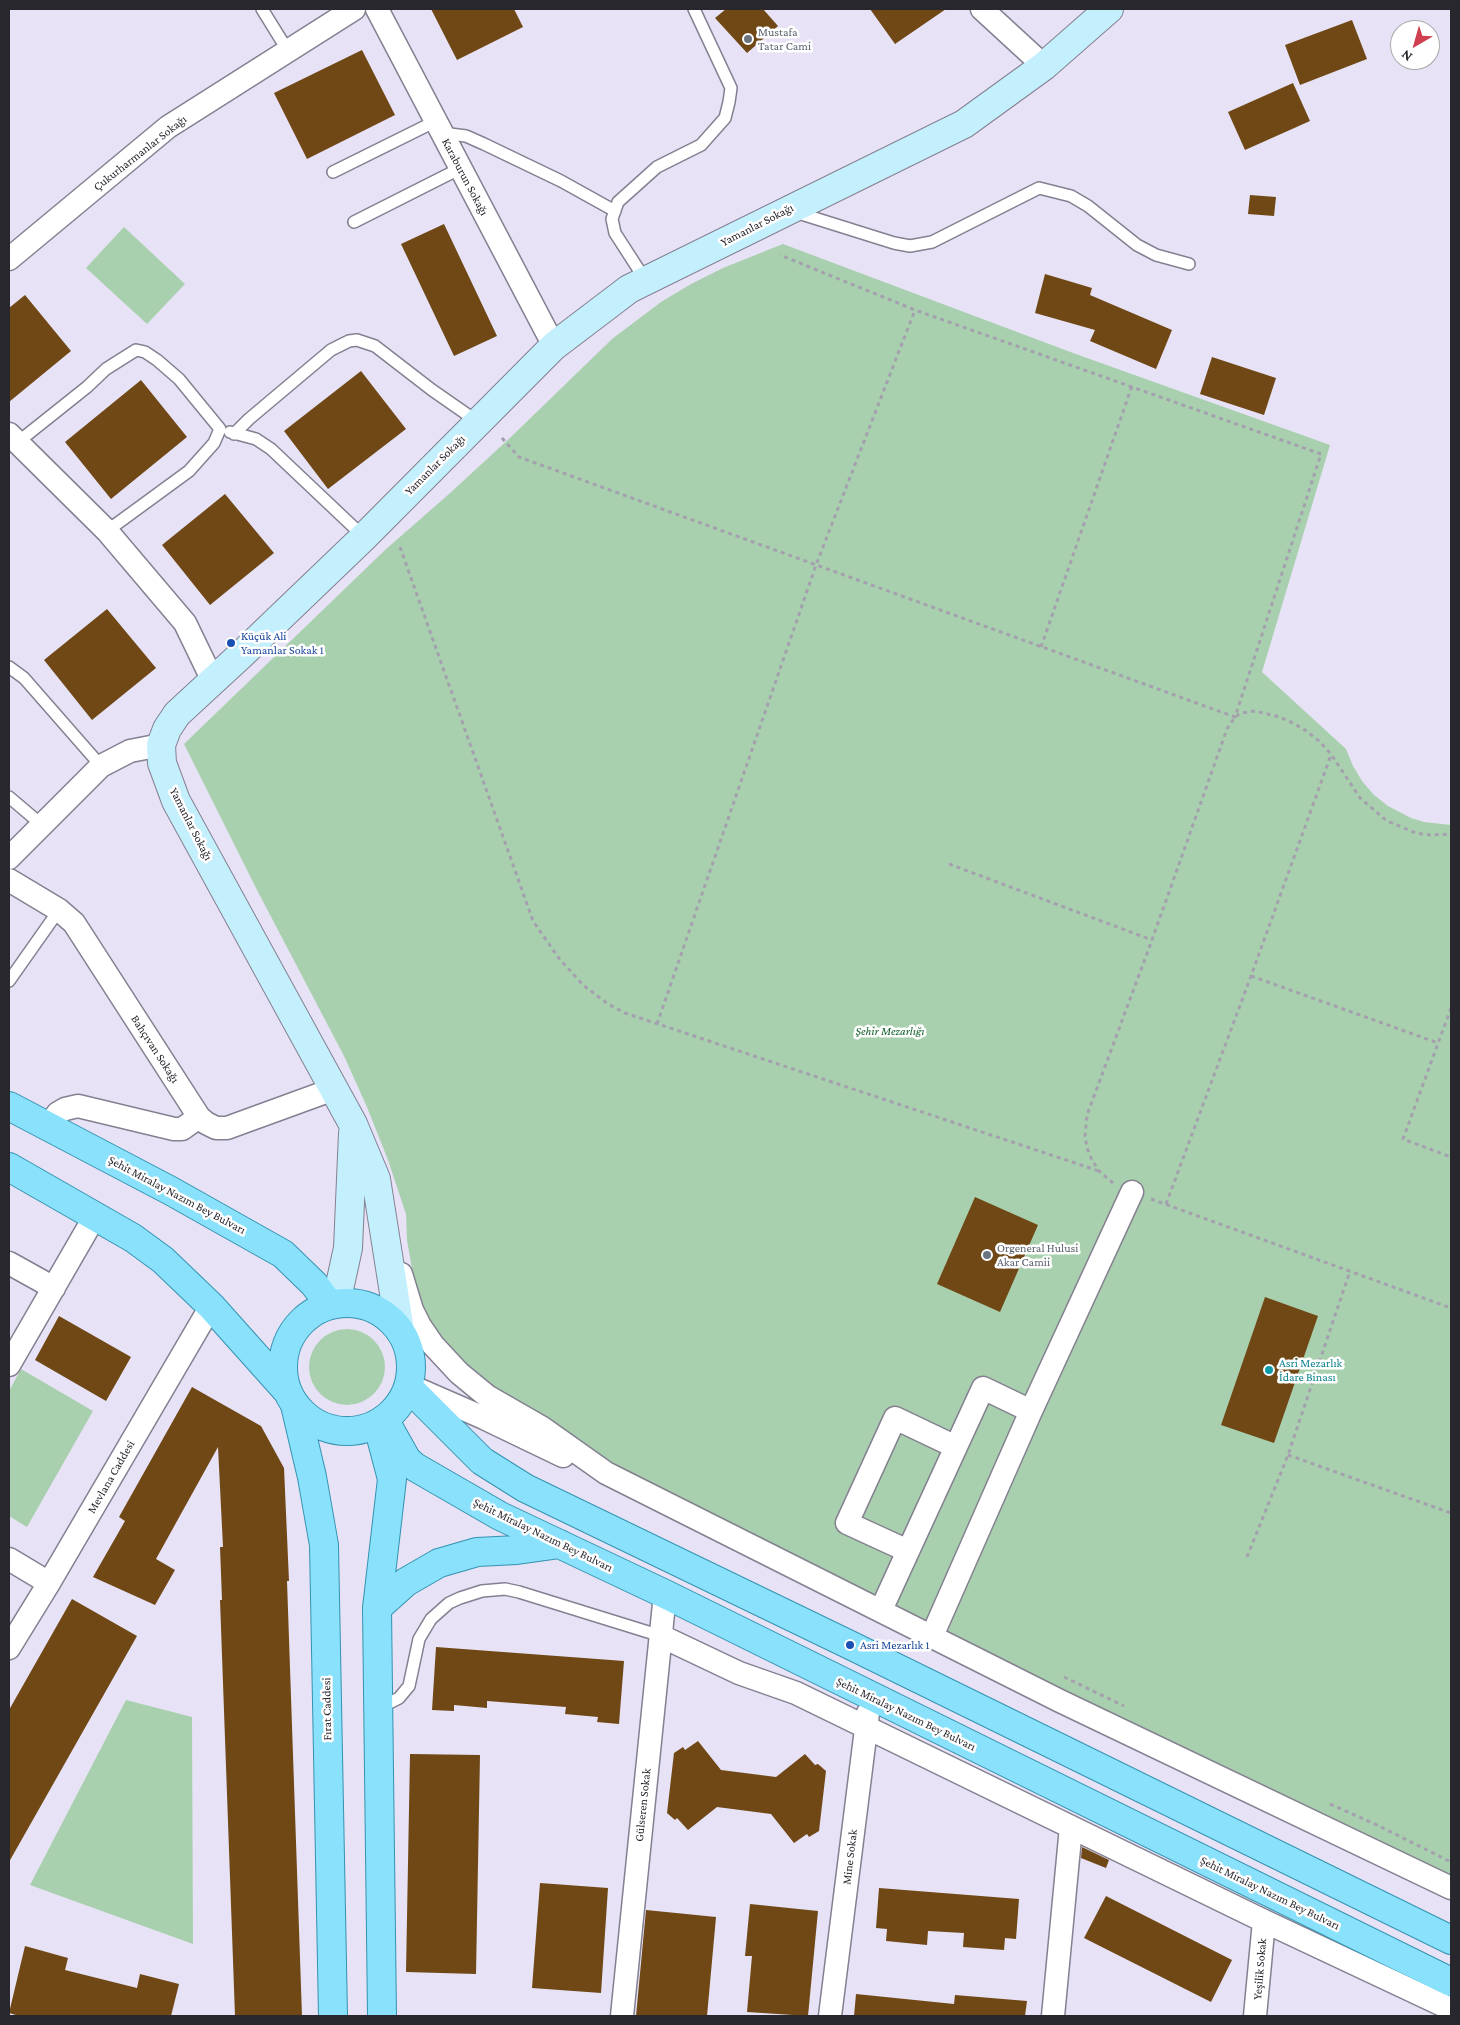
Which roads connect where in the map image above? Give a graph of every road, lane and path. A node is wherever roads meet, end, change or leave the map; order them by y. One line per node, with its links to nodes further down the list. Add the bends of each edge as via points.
1 (262, 9): 7 (lane)
2 (354, 9): 7 (street, Çukurharmanlar Sokağı)
3 (377, 9): 9 (street, Karaburun Sokağı)
4 (694, 9): 12 (lane, via 731,88 725,118 701,145 657,167 618,202)
5 (982, 9): 8 (street)
6 (1109, 9): 8 (street, Yamanlar Sokağı)
7 (288, 51): 15 (street, Çukurharmanlar Sokağı, via 168,127)
8 (1044, 66): 13 (street, Yamanlar Sokağı, via 964,124)
9 (439, 127): 10 (street, Karaburun Sokağı); 11 (lane); 12 (lane, via 484,144)
10 (461, 168): 14 (lane); 20 (street, Karaburun Sokağı)
11 (333, 172)
12 (615, 210): 18 (lane, via 612,218 615,233)
13 (788, 210): 17 (lane, via 910,246 932,242 1039,188 1071,196 1156,256); 18 (street, Yamanlar Sokağı)
14 (354, 222)
15 (11, 254)
16 (780, 255): 19 (path)
17 (1189, 264)
18 (646, 281): 20 (street, Yamanlar Sokağı, via 630,289)
19 (914, 310): 21 (path); 30 (path)
20 (554, 346): 22 (street, Yamanlar Sokağı)
21 (1132, 386): 31 (path); 34 (path, via 1321,454)
22 (478, 422): 24 (lane, via 374,346 357,340 332,350); 28 (street, Yamanlar Sokağı)
23 (220, 429): 24 (lane); 25 (lane, via 178,379 157,360 136,350); 27 (lane, via 214,443 189,471)
24 (234, 434): 28 (lane, via 256,439 271,449)
25 (13, 438): 27 (street)
26 (502, 438): 30 (path, via 519,457)
27 (107, 531): 33 (street, via 185,623)
28 (364, 537): 33 (street, Yamanlar Sokağı)
29 (400, 547): 49 (path, via 533,920 558,957 583,985 625,1013)
30 (816, 565): 31 (path); 49 (path)
31 (1041, 647): 34 (path)
32 (9, 666): 37 (lane, via 24,678)
33 (213, 681): 35 (street, Yamanlar Sokağı, via 177,714 166,729)
34 (1235, 718): 36 (path, via 1248,711 1276,716 1305,730); 45 (path, via 1227,729)
35 (161, 745): 37 (street, via 130,752); 51 (street, Yamanlar Sokağı, via 162,763 176,801)
36 (1331, 754): 40 (path, via 1360,798 1387,821 1416,833); 46 (path)
37 (101, 766): 39 (street)
38 (9, 797): 39 (lane)
39 (42, 825): 41 (street)
40 (1451, 834)
41 (9, 858)
42 (949, 864): 45 (path)
43 (9, 880): 44 (street, Bahçıvan Sokağı)
44 (58, 910): 47 (lane); 53 (street, Bahçıvan Sokağı, via 74,923)
45 (1152, 940): 58 (path, via 1087,1115 1087,1148)
46 (1251, 976): 50 (path); 60 (path)
47 (9, 982)
48 (1451, 1008): 50 (path)
49 (657, 1024): 58 (path)
50 (1438, 1043): 56 (path, via 1403,1139)
51 (334, 1089): 53 (street, via 227,1128 216,1128); 54 (street, Yamanlar Sokağı)
52 (9, 1106): 55 (main road, Şehit Miralay Nazım Bey Bulvarı)
53 (199, 1117): 55 (street, via 182,1129 174,1129 78,1106 58,1113)
54 (353, 1124): 62 (street, Yamanlar Sokağı, via 376,1179); 66 (street, via 348,1248)
55 (48, 1126): 66 (main road, Şehit Miralay Nazım Bey Bulvarı, via 283,1254)
56 (1451, 1157)
57 (9, 1168): 61 (main road)
58 (1099, 1171): 59 (path)
59 (1132, 1192): 60 (path); 73 (street)
60 (1166, 1204): 64 (path)
61 (95, 1216): 65 (street); 67 (main road, via 163,1260)
62 (389, 1256): 69 (street, Yamanlar Sokağı); 77 (street, via 402,1275 420,1326 446,1359 488,1396 541,1427)
63 (9, 1263): 65 (street)
64 (1350, 1271): 68 (path); 76 (path)
65 (54, 1288): 70 (street)
66 (333, 1304): 69 (main road, via 351,1302 372,1308 385,1315); 72 (main road, via 307,1316 287,1342 282,1367)
67 (211, 1306): 72 (main road); 83 (street, Mevlana Caddesi)
68 (1451, 1308)
69 (400, 1331): 71 (main road, via 410,1354)
70 (9, 1365)
71 (409, 1386): 74 (main road, via 401,1402); 77 (street, via 593,1471); 96 (main road, via 482,1461 525,1488)
72 (291, 1398): 74 (main road, via 309,1419 327,1428 358,1430); 99 (main road, Fırat Caddesi, via 312,1477 324,1545)
73 (1031, 1411): 75 (street, via 983,1388); 88 (street)
74 (381, 1422): 79 (main road, Şehit Miralay Nazım Bey Bulvarı, via 415,1467 500,1516); 85 (main road, via 392,1479)
75 (956, 1447): 80 (street); 80 (street, via 895,1418 847,1523)
76 (1288, 1455): 78 (path); 81 (path)
77 (606, 1473): 86 (street)
78 (1451, 1513)
79 (560, 1544): 84 (main road, Şehit Miralay Nazım Bey Bulvarı); 85 (main road, via 478,1552 439,1563 406,1582)
80 (908, 1551): 86 (street)
81 (1247, 1558)
82 (9, 1559): 83 (street)
83 (49, 1583): 89 (street, Mevlana Caddesi)
84 (665, 1594): 87 (street, Gülseren Sokak); 90 (main road, Şehit Miralay Nazım Bey Bulvarı)
85 (377, 1608): 91 (main road)
86 (881, 1610): 88 (street)
87 (661, 1636): 91 (lane, via 519,1592 505,1589 482,1591 449,1603 431,1619 419,1639 409,1686 399,1698); 92 (street); 101 (street, Gülseren Sokak)
88 (932, 1636): 94 (street)
89 (9, 1648)
90 (870, 1697): 92 (street, Mine Sokak); 97 (main road, Şehit Miralay Nazım Bey Bulvarı)
91 (379, 1708): 100 (main road)
92 (867, 1727): 93 (street); 102 (street, Mine Sokak)
93 (1071, 1827): 95 (street); 103 (street)
94 (1451, 1888)
95 (1264, 1921): 98 (street); 104 (street, Yeşilik Sokak)
96 (1451, 1940)
97 (1451, 1982)
98 (1451, 2009)
99 (333, 2016)
100 (382, 2016)
101 (622, 2016)
102 (830, 2016)
103 (1053, 2016)
104 (1256, 2016)

